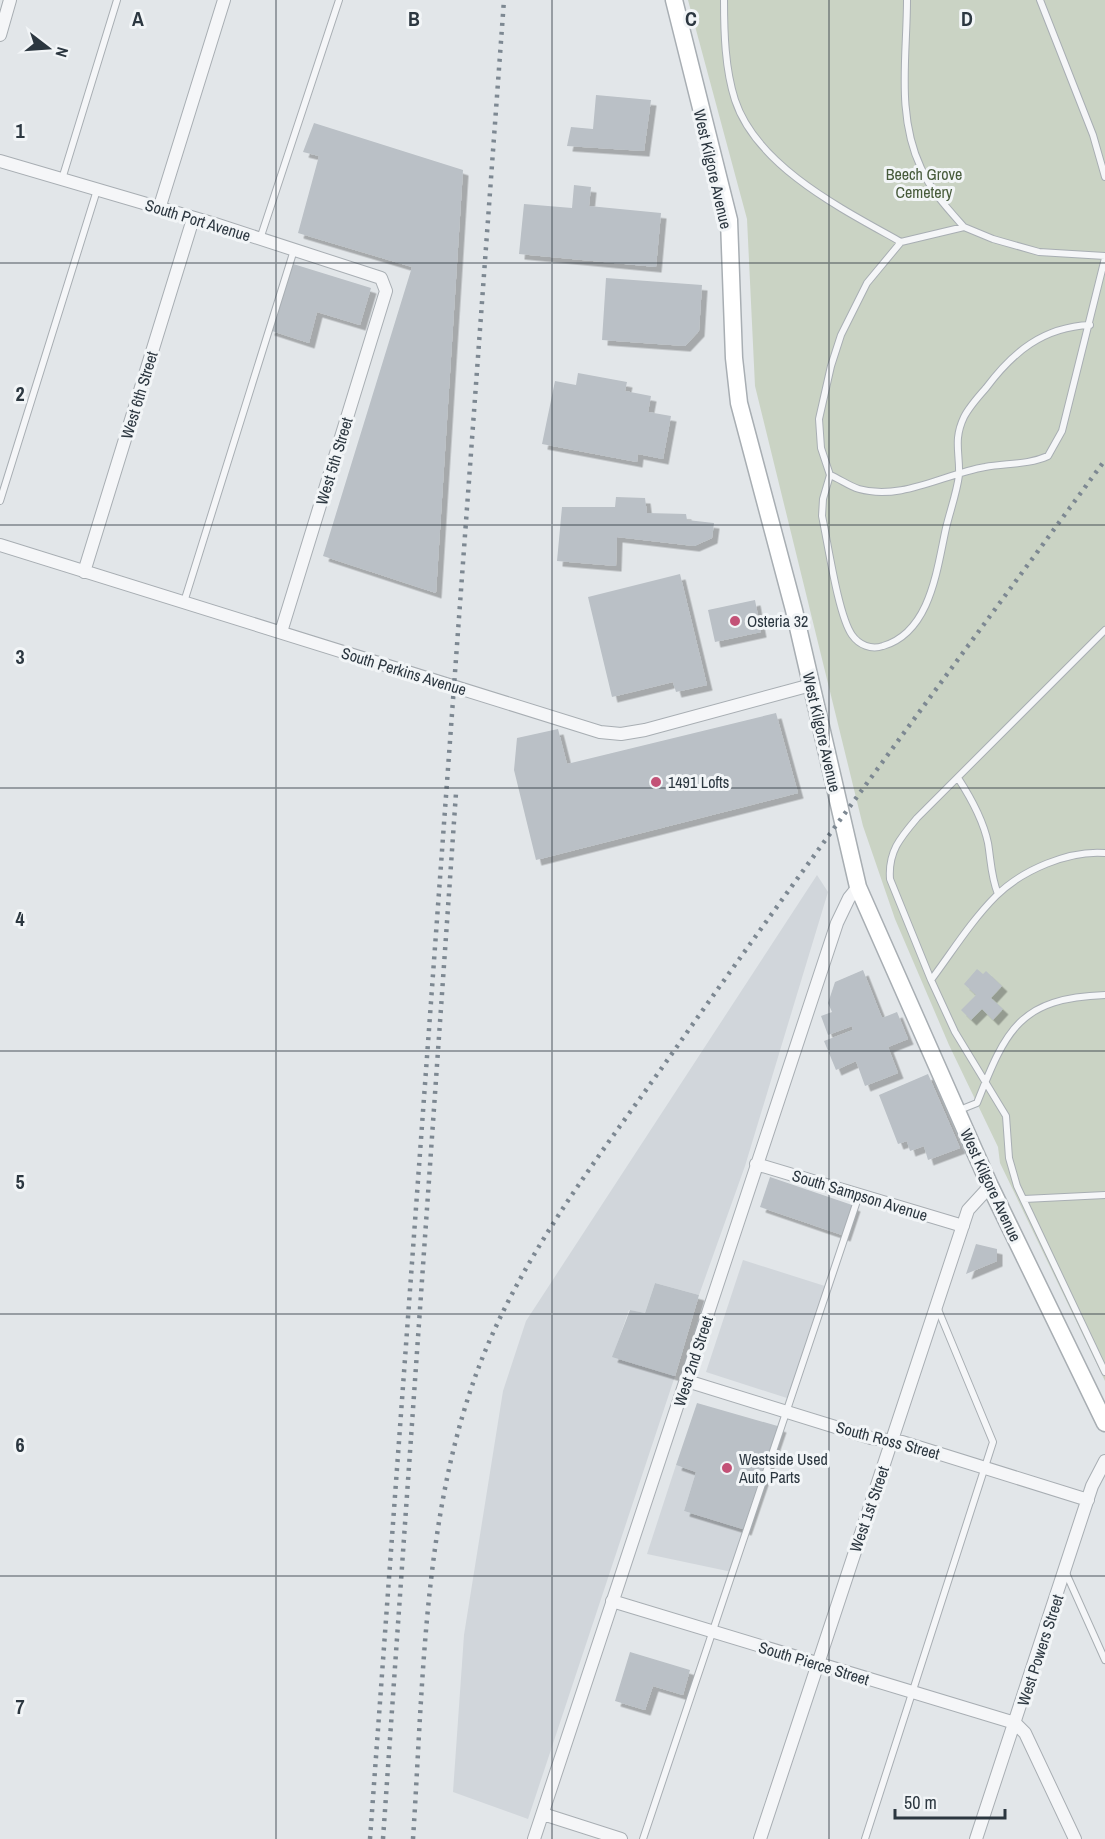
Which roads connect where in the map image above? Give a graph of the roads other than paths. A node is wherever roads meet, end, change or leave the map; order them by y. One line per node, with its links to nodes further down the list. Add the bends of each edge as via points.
1 (10, 0): 9 (street)
2 (117, 0): 12 (lane)
3 (224, 0): 14 (street)
4 (339, 0): 17 (lane)
5 (674, 0): 31 (main road, West Kilgore Avenue, via 729,220 739,404)
6 (724, 0): 18 (lane, via 733,93 746,125 804,183 831,203)
7 (907, 0): 16 (lane, via 905,101 912,146 933,190)
8 (1041, 0): 11 (lane)
9 (0, 35)
10 (0, 161): 12 (street, South Port Avenue)
11 (1105, 177)
12 (62, 179): 13 (street, South Port Avenue)
13 (97, 190): 14 (street, South Port Avenue); 25 (lane)
14 (159, 208): 15 (street, South Port Avenue)
15 (193, 219): 17 (street, South Port Avenue); 27 (street, West 6th Street)
16 (964, 227): 18 (lane); 20 (lane, via 1039,252)
17 (260, 239): 19 (street, South Port Avenue)
18 (901, 242): 24 (lane, via 867,283 841,335 831,366 819,419 821,448)
19 (294, 250): 21 (street, South Port Avenue, via 381,278); 28 (lane)
20 (1105, 257): 22 (lane)
21 (386, 291): 30 (street, West 5th Street)
22 (1090, 325): 23 (lane, via 1068,326 1039,337 994,377 964,417 958,432); 23 (lane, via 1062,431 1048,456)
23 (959, 473): 24 (lane, via 911,488 871,491); 24 (lane, via 927,602 899,638 878,648 861,644 853,637 842,607 822,516)
24 (830, 475)
25 (0, 501)
26 (0, 546): 27 (street, South Perkins Avenue)
27 (84, 572): 28 (street, South Perkins Avenue)
28 (184, 602): 30 (street, South Perkins Avenue)
29 (1105, 630): 32 (lane)
30 (281, 632): 31 (street, South Perkins Avenue, via 600,732 645,730)
31 (811, 685): 34 (main road, West Kilgore Avenue)
32 (958, 778): 35 (lane, via 988,842 992,881); 36 (lane, via 901,837 889,863 894,893)
33 (1105, 853): 35 (lane, via 1081,853 1057,860)
34 (858, 886): 39 (main road, West Kilgore Avenue); 40 (street, West 2nd Street, via 837,923)
35 (998, 894): 36 (lane)
36 (931, 980): 38 (lane, via 955,1032)
37 (1105, 995): 38 (lane, via 1056,1002 1024,1016 1010,1032)
38 (985, 1082): 39 (lane, via 977,1103); 44 (lane, via 1006,1116 1009,1158)
39 (957, 1111): 41 (main road, West Kilgore Avenue)
40 (756, 1164): 42 (street, South Sampson Avenue); 50 (street, West 2nd Street)
41 (990, 1186): 45 (street, West 1st Street, via 973,1202); 52 (main road, West Kilgore Avenue)
42 (859, 1195): 45 (street, South Sampson Avenue); 51 (lane)
43 (1105, 1195): 44 (lane)
44 (1024, 1199): 47 (lane)
45 (963, 1227): 46 (street, West 1st Street)
46 (936, 1306): 53 (street, West 1st Street); 55 (lane, via 993,1442)
47 (1096, 1354): 48 (lane); 49 (lane)
48 (1105, 1354)
49 (1105, 1372)
50 (687, 1381): 51 (street, South Ross Street); 58 (street, West 2nd Street)
51 (786, 1411): 53 (street, South Ross Street, via 871,1438); 59 (lane)
52 (1105, 1423)
53 (892, 1440): 55 (street, South Ross Street); 61 (street, West 1st Street)
54 (1105, 1461): 56 (street, West Powers Street)
55 (986, 1467): 56 (street, South Ross Street); 62 (lane)
56 (1088, 1500): 57 (street, West Powers Street)
57 (1065, 1572): 60 (lane); 63 (street, West Powers Street)
58 (612, 1601): 59 (street, South Pierce Street); 64 (street, West 2nd Street)
59 (712, 1631): 61 (street, South Pierce Street); 67 (lane)
60 (1105, 1660)
61 (817, 1664): 62 (street, South Pierce Street); 68 (street, West 1st Street)
62 (911, 1692): 63 (street, South Pierce Street); 69 (lane)
63 (1016, 1723): 70 (street, West Powers Street); 71 (street, via 1025,1733)
64 (543, 1814): 65 (street, West 2nd Street); 66 (street)
65 (534, 1839)
66 (621, 1839)
67 (644, 1839)
68 (760, 1839)
69 (865, 1839)
70 (976, 1839)
71 (1075, 1839)

